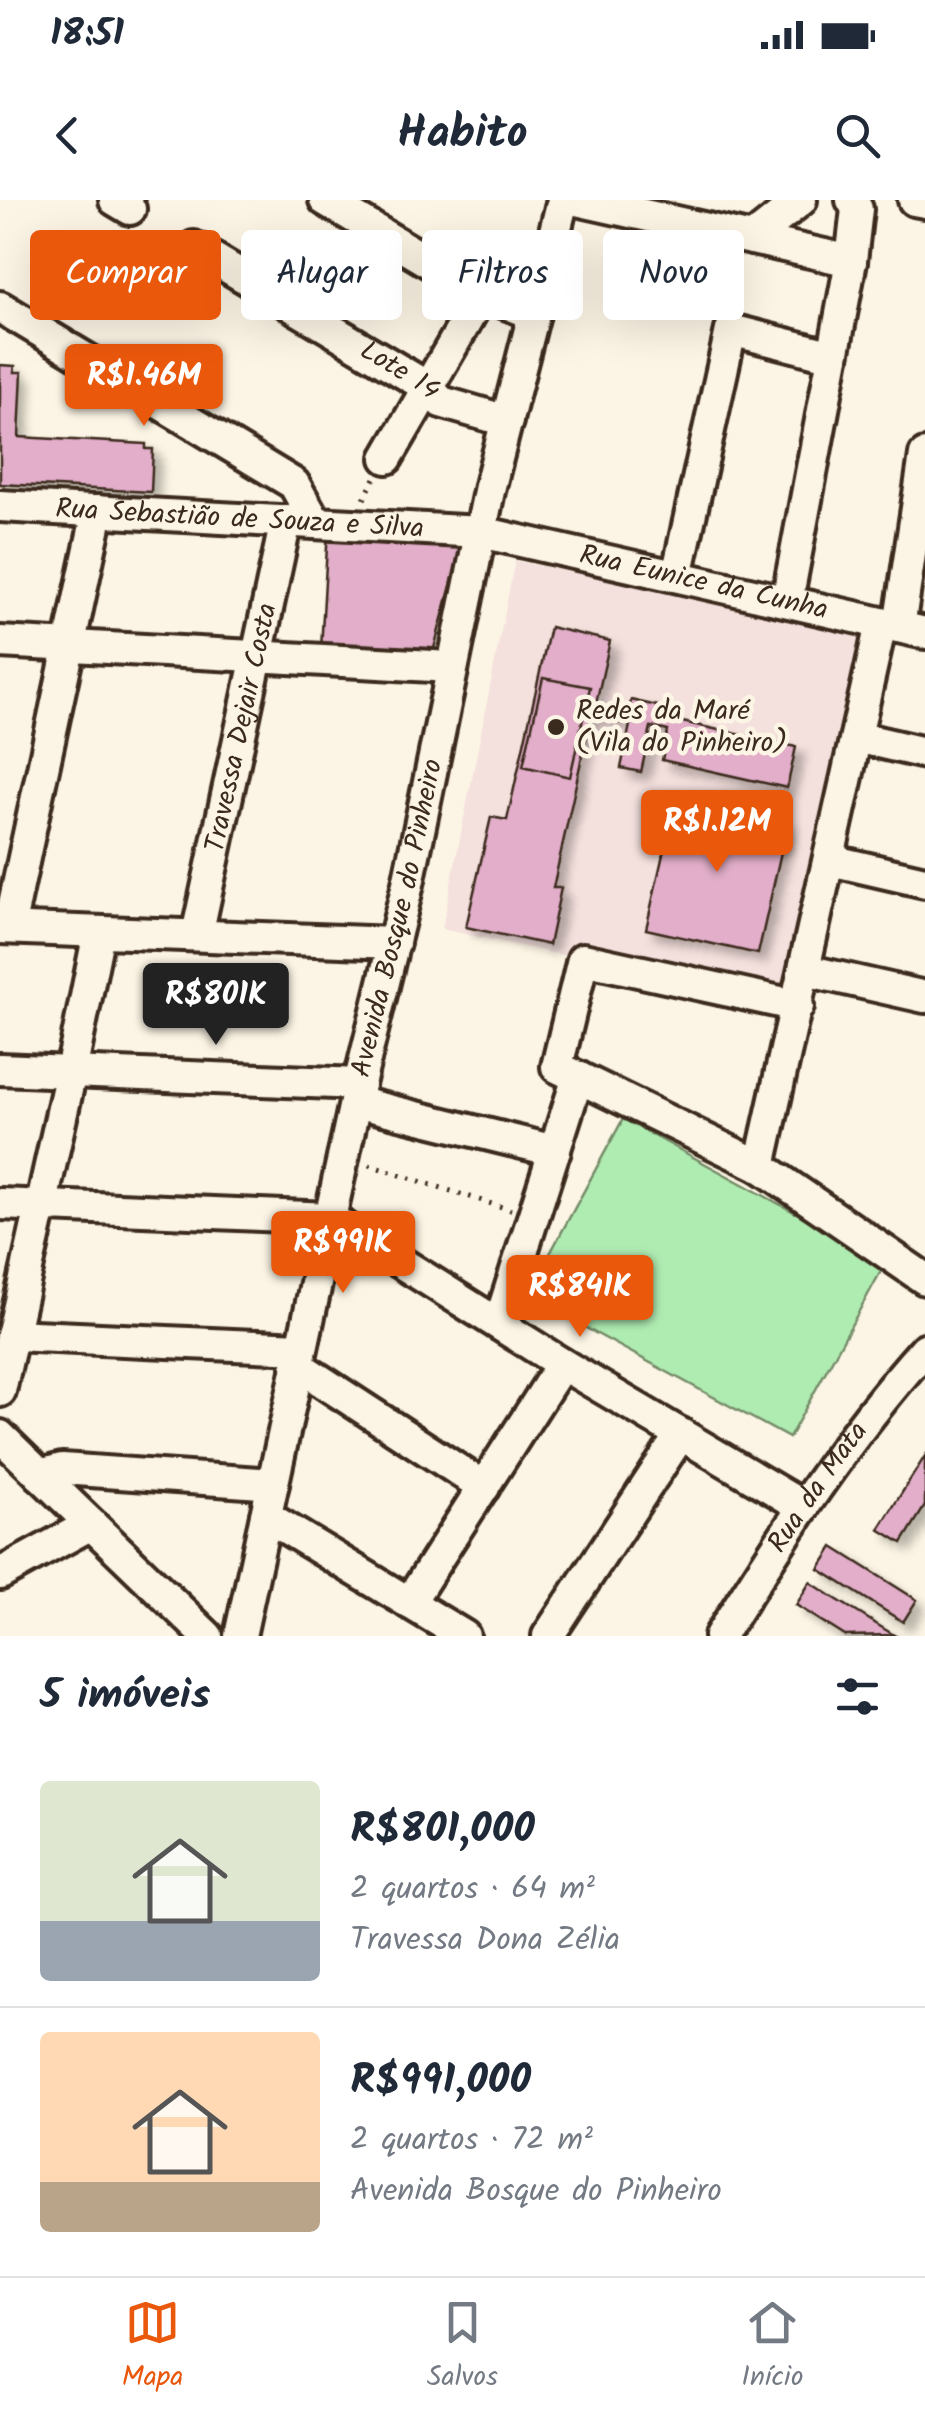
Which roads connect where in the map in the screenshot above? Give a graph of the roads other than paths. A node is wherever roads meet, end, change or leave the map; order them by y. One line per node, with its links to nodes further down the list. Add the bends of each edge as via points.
1 (325, 200): 9 (street)
2 (801, 200): 8 (street)
3 (914, 200): 5 (street)
4 (562, 202): 7 (street, Avenida Bosque do Pinheiro); 8 (street)
5 (925, 202)
6 (863, 203): 10 (street)
7 (555, 230)
8 (752, 239): 10 (street)
9 (422, 258)
10 (851, 261): 15 (street)
11 (221, 263): 16 (street, Lote 14)
12 (0, 307): 22 (street, via 294,484)
13 (467, 320): 16 (street)
14 (532, 320): 17 (street, Avenida Bosque do Pinheiro)
15 (833, 356): 24 (street, via 732,330); 25 (street)
16 (429, 388): 17 (street, Lote 14, via 441,402); 19 (street)
17 (507, 422): 23 (street, Avenida Bosque do Pinheiro)
18 (925, 455): 26 (street)
19 (387, 458)
20 (0, 506): 21 (street, Rua Sebastião de Souza e Silva)
21 (98, 511): 22 (street, Rua Sebastião de Souza e Silva); 28 (street)
22 (301, 522): 23 (street, Rua Sebastião de Souza e Silva); 29 (street, Travessa Dejair Costa)
23 (481, 532): 24 (street, Rua Eunice da Cunha); 30 (street, Avenida Bosque do Pinheiro)
24 (677, 576): 25 (street, Rua Eunice da Cunha)
25 (787, 601): 26 (street, Rua Eunice da Cunha)
26 (902, 628): 31 (street)
27 (0, 642): 28 (street)
28 (71, 646): 29 (street); 35 (street)
29 (257, 656): 30 (street); 37 (street, Travessa Dejair Costa)
30 (451, 667): 38 (street, Avenida Bosque do Pinheiro)
31 (856, 737): 32 (street); 33 (street)
32 (925, 753)
33 (830, 860): 34 (street); 39 (street)
34 (925, 882)
35 (4, 928): 36 (street)
36 (98, 932): 37 (street); 43 (street)
37 (196, 936): 38 (street)
38 (394, 943): 45 (street, Avenida Bosque do Pinheiro)
39 (806, 970): 40 (street); 41 (street)
40 (925, 997)
41 (798, 1006): 44 (street, via 583,959); 47 (street)
42 (0, 1070): 43 (street)
43 (71, 1072): 45 (street); 49 (street)
44 (568, 1072): 46 (street); 47 (street)
45 (357, 1093): 46 (street); 50 (street, Avenida Bosque do Pinheiro)
46 (555, 1151): 52 (street)
47 (760, 1166): 51 (street)
48 (0, 1204): 49 (street)
49 (40, 1206): 50 (street); 53 (street)
50 (330, 1218): 52 (street); 55 (street, Avenida Bosque do Pinheiro)
51 (925, 1279)
52 (499, 1324): 56 (street)
53 (12, 1335): 55 (street); 57 (street)
54 (925, 1350): 63 (street, Rua da Mata)
55 (299, 1357): 61 (street, Avenida Bosque do Pinheiro); 62 (street)
56 (562, 1364): 58 (street); 62 (street)
57 (0, 1392)
58 (681, 1434): 63 (street); 71 (street)
59 (0, 1436): 60 (street)
60 (40, 1475): 61 (street, via 62,1469); 65 (street)
61 (273, 1484): 64 (street, Avenida Bosque do Pinheiro)
62 (484, 1487): 67 (street)
63 (802, 1506): 72 (street, Rua da Mata)
64 (266, 1516): 67 (street); 69 (street, Avenida Bosque do Pinheiro)
65 (92, 1524): 66 (street); 68 (street)
66 (0, 1574)
67 (410, 1603): 70 (street)
68 (189, 1631)
69 (240, 1636)
70 (464, 1636)
71 (548, 1636)
72 (720, 1636)

